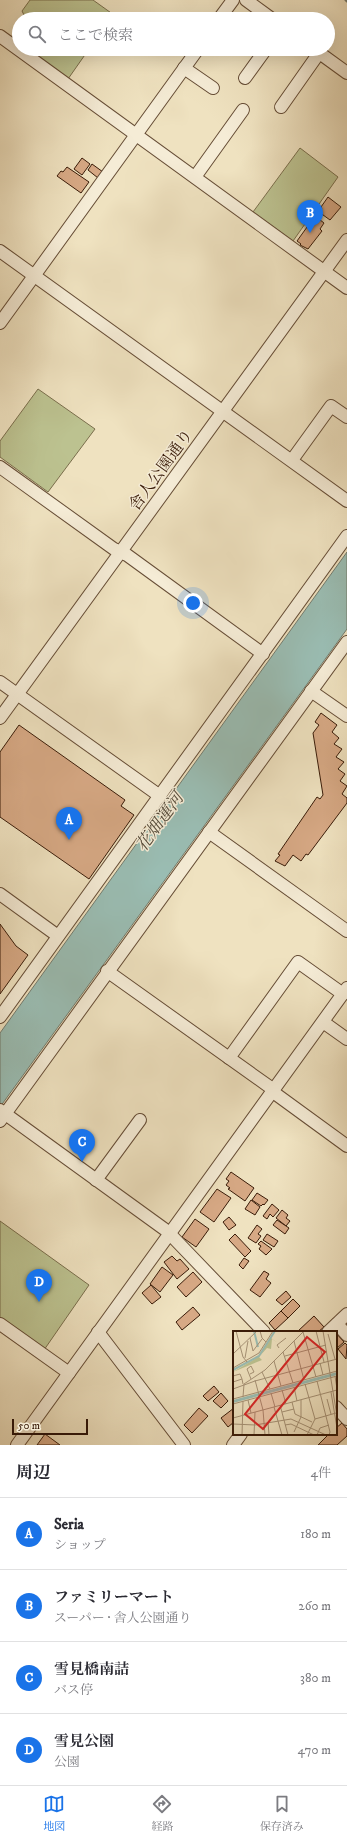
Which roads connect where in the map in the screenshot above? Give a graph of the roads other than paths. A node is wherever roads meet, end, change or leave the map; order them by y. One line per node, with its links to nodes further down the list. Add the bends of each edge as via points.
1 (233, 0): 3 (street)
2 (246, 0): 4 (street)
3 (224, 12)
4 (262, 12)
5 (0, 36): 6 (street)
6 (12, 45)
7 (28, 56): 18 (street)
8 (193, 56): 12 (street)
9 (261, 56): 14 (street)
10 (313, 56): 16 (street)
11 (323, 56): 13 (street)
12 (184, 68): 15 (street); 18 (street)
13 (347, 73)
14 (245, 78)
15 (213, 88)
16 (281, 107)
17 (243, 110): 19 (street)
18 (137, 135): 19 (street); 23 (street)
19 (195, 177): 22 (street)
20 (347, 240): 22 (street, 舎人公園通り)
21 (0, 251): 23 (street)
22 (324, 271): 24 (street); 26 (street, 舎人公園通り)
23 (35, 276): 25 (street); 26 (street)
24 (347, 288)
25 (0, 324)
26 (223, 411): 28 (street); 32 (street, 舎人公園通り)
27 (347, 417): 28 (street, via 331,406)
28 (292, 460): 30 (street)
29 (0, 467): 32 (street)
30 (347, 501)
31 (347, 536): 34 (street)
32 (121, 553): 34 (street); 37 (street, 舎人公園通り)
33 (347, 642): 36 (street)
34 (262, 654): 40 (street)
35 (0, 682): 37 (street)
36 (311, 691): 38 (street); 41 (street)
37 (18, 694): 39 (street, 舎人公園通り); 40 (street)
38 (347, 716)
39 (0, 718)
40 (160, 796): 44 (street)
41 (209, 832): 43 (street); 45 (street)
42 (0, 894): 44 (street)
43 (347, 931)
44 (58, 936): 47 (street)
45 (107, 971): 50 (street); 52 (street)
46 (345, 991): 48 (street); 50 (street, via 298,962)
47 (0, 1017)
48 (323, 1022): 49 (street); 51 (street)
49 (347, 1039)
50 (229, 1058): 51 (street)
51 (273, 1091): 54 (street); 56 (street)
52 (2, 1114): 55 (street)
53 (140, 1120): 55 (street)
54 (347, 1146)
55 (96, 1180): 56 (street)
56 (170, 1234): 60 (street); 61 (street)
57 (347, 1314): 59 (street)
58 (0, 1324): 63 (street)
59 (332, 1328): 62 (street)
60 (263, 1331)
61 (98, 1332): 63 (street); 68 (street)
62 (347, 1335)
63 (68, 1373): 67 (street)
64 (337, 1408): 65 (street)
65 (347, 1419)
66 (240, 1435): 69 (street)
67 (17, 1445)
68 (184, 1445)
69 (233, 1445)

